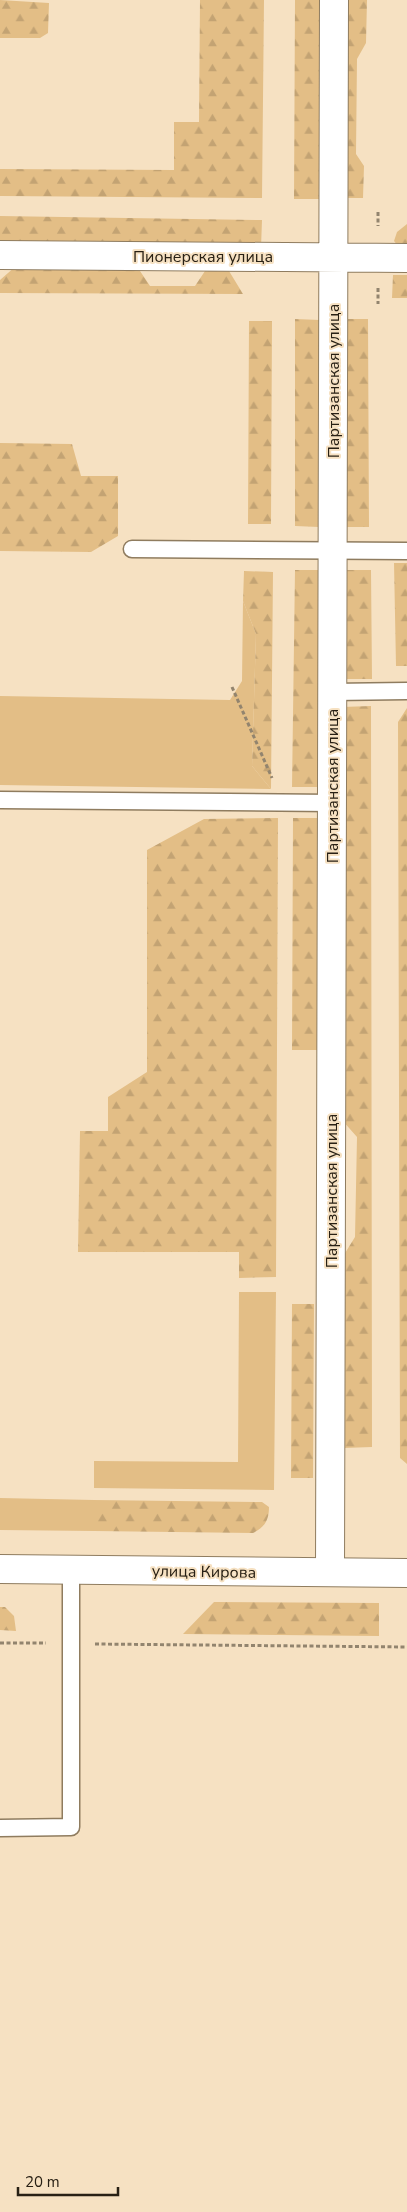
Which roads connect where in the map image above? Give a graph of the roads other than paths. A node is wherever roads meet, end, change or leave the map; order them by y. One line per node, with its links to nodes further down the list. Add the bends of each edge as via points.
1 (334, 0): 3 (street, Партизанская улица)
2 (0, 254): 3 (street, Пионерская улица)
3 (333, 257): 4 (street, Пионерская улица); 6 (street, Партизанская улица)
4 (407, 258)
5 (132, 549): 6 (lane)
6 (333, 550): 7 (lane); 9 (street, Партизанская улица)
7 (407, 551)
8 (407, 691): 9 (lane)
9 (332, 692): 11 (street, Партизанская улица)
10 (0, 800): 11 (lane)
11 (332, 802): 14 (street, Партизанская улица)
12 (0, 1569): 13 (street, улица Кирова)
13 (71, 1570): 14 (street, улица Кирова); 16 (lane, via 71,1827)
14 (330, 1572): 15 (street, улица Кирова)
15 (407, 1573)
16 (0, 1828)

